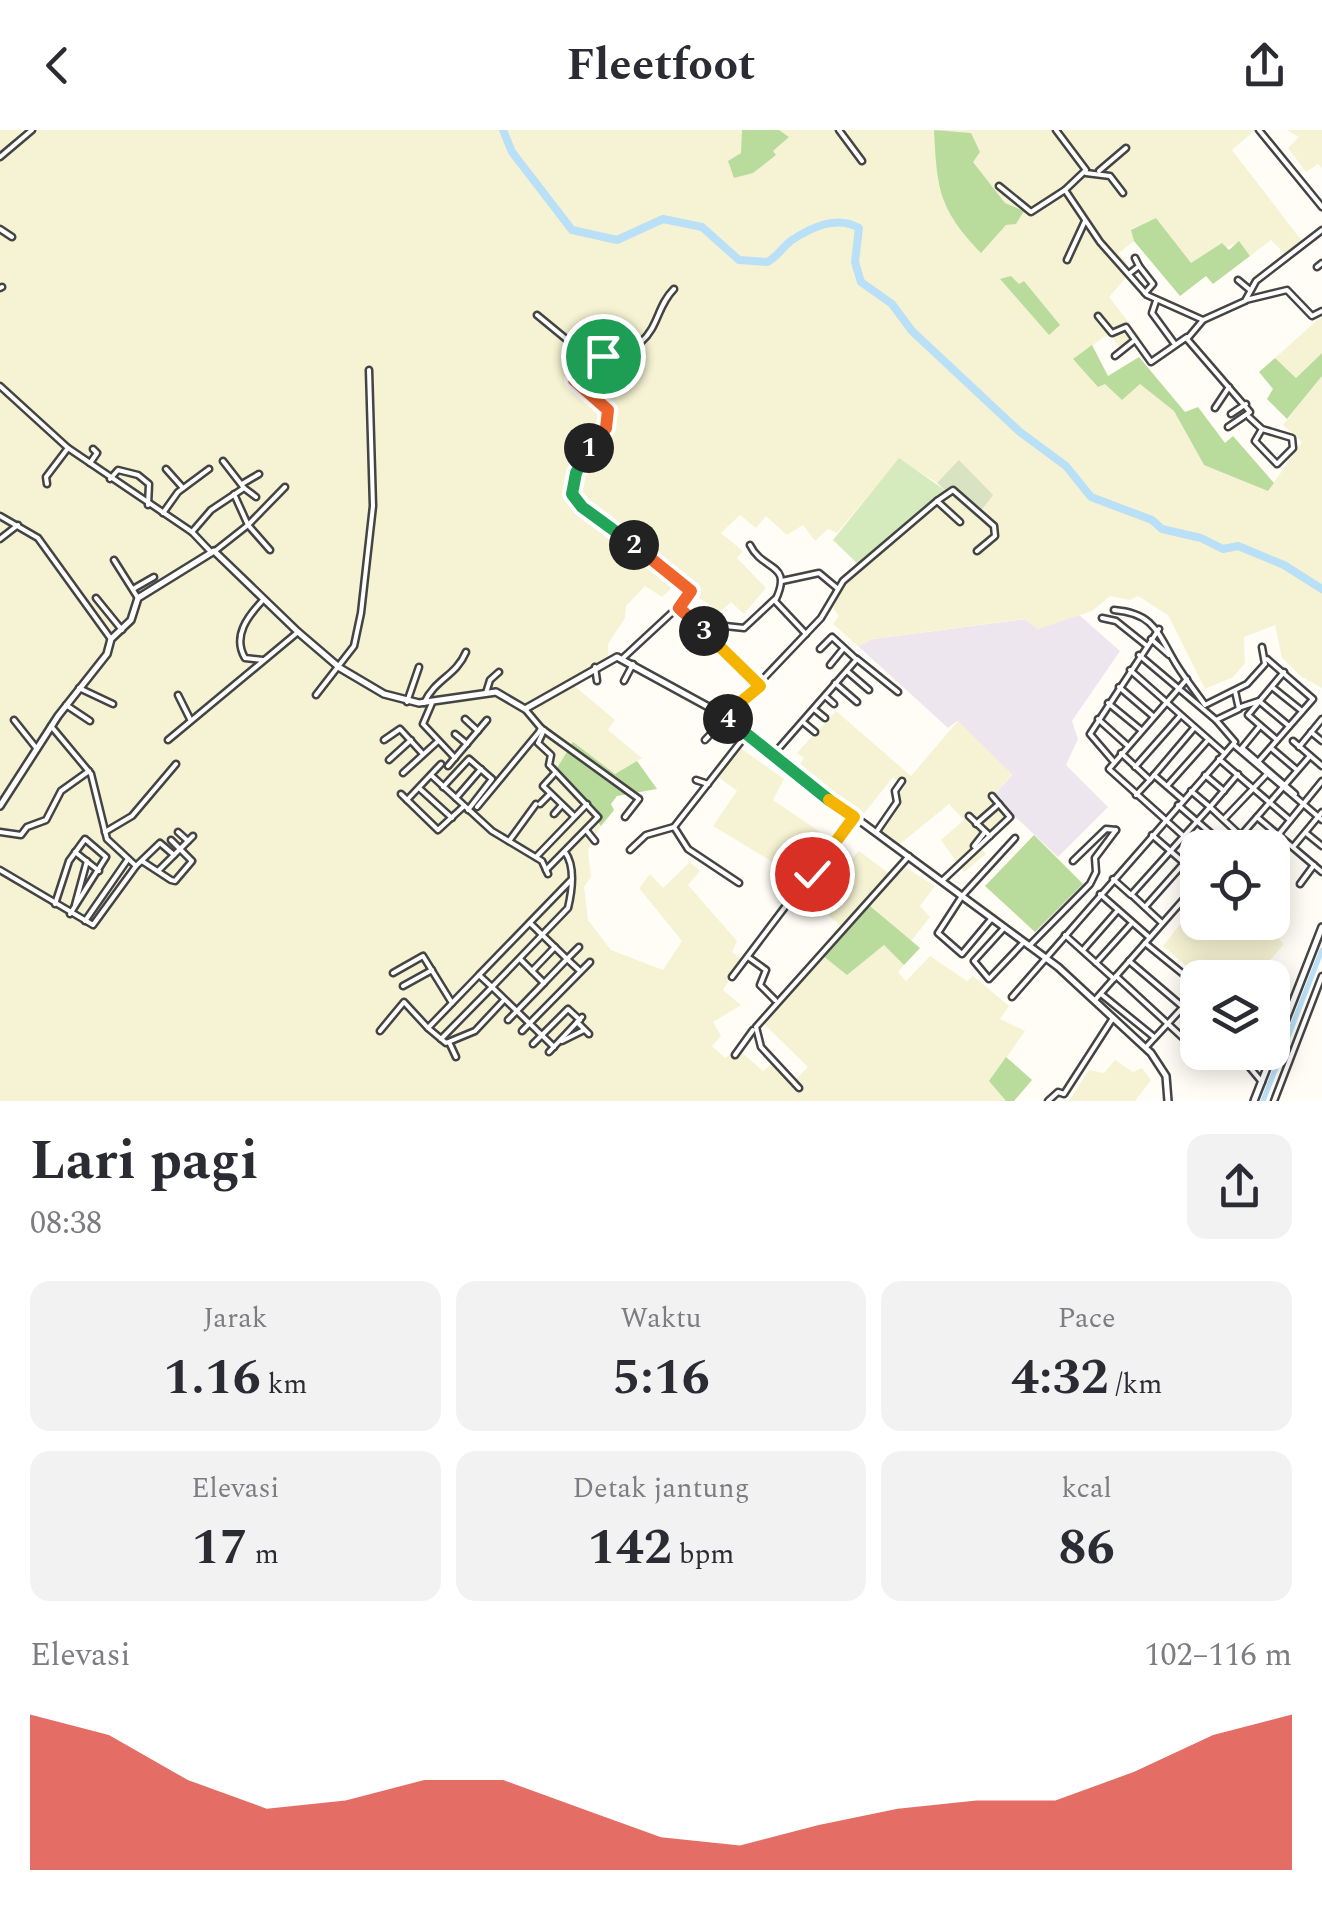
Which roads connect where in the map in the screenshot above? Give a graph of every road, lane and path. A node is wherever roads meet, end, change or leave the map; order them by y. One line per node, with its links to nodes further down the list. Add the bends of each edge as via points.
1 (32, 130): 6 (street)
2 (840, 130): 7 (street)
3 (1056, 130): 8 (street)
4 (1260, 130): 13 (street)
5 (1126, 148): 9 (street)
6 (0, 157)
7 (862, 161)
8 (1086, 173): 9 (street); 11 (street)
9 (1097, 173): 12 (street, via 1112,177)
10 (998, 186): 11 (street, via 1031,212)
11 (1065, 190): 14 (street)
12 (1122, 193)
13 (1322, 207)
14 (1085, 221): 19 (street); 21 (street)
15 (0, 229): 17 (street)
16 (1322, 230): 24 (street)
17 (12, 237)
18 (1135, 258): 20 (street)
19 (1067, 260)
20 (1139, 266): 21 (street); 25 (street, via 1154,284)
21 (1129, 274): 25 (street)
22 (1238, 280): 24 (street)
23 (674, 289): 36 (street, via 637,346)
24 (1250, 290): 27 (street)
25 (1145, 293): 26 (street)
26 (1156, 301): 31 (street); 34 (street, via 1152,314)
27 (1245, 301): 28 (street, via 1287,290 1312,316); 31 (street)
28 (1322, 311)
29 (537, 314): 36 (street)
30 (1098, 316): 33 (street, via 1110,331 1126,327)
31 (1203, 320): 32 (street)
32 (1187, 337): 34 (street); 39 (street)
33 (1135, 340): 34 (street, via 1151,362); 35 (street)
34 (1175, 344)
35 (1114, 356)
36 (598, 358): 82 (street, via 574,380 606,405 606,428 584,457 572,494 691,591)
37 (369, 370): 106 (street, via 373,506 358,631)
38 (0, 386): 46 (street)
39 (1229, 387): 40 (street); 41 (street)
40 (1246, 404): 42 (street); 43 (street)
41 (1215, 408)
42 (1231, 414)
43 (1249, 416): 44 (street); 45 (street)
44 (1228, 428)
45 (1262, 429): 45 (street, via 1294,442 1276,464 1255,441)
46 (68, 448): 49 (street); 54 (street)
47 (93, 449): 49 (street)
48 (223, 461): 55 (street)
49 (90, 462): 53 (street)
50 (166, 469): 57 (street)
51 (209, 469): 57 (street)
52 (259, 474): 55 (street)
53 (110, 480): 61 (street); 61 (street, via 118,470 138,475 150,484)
54 (47, 484)
55 (243, 486): 58 (street); 59 (street)
56 (285, 487): 66 (street)
57 (182, 488): 62 (street)
58 (234, 494): 66 (street); 67 (street)
59 (256, 497)
60 (937, 501): 64 (street); 71 (street, via 953,490 994,526 994,536); 76 (street)
61 (148, 505): 62 (street)
62 (163, 513): 67 (street)
63 (0, 516): 65 (street)
64 (960, 522)
65 (18, 525): 68 (street); 90 (street, via 44,546)
66 (248, 525): 70 (street); 72 (street)
67 (192, 532): 72 (street)
68 (0, 539)
69 (750, 544): 75 (street)
70 (270, 550)
71 (977, 551)
72 (213, 552): 79 (street); 80 (street)
73 (114, 560): 77 (street)
74 (154, 577): 77 (street)
75 (782, 580): 76 (street, via 820,573); 81 (street)
76 (838, 588): 89 (street)
77 (133, 589): 79 (street)
78 (96, 598): 86 (street)
79 (138, 598): 86 (street)
80 (264, 598): 87 (street); 100 (street, via 244,621 240,648 245,658)
81 (775, 599): 88 (street, via 744,628 716,625); 89 (street)
82 (679, 608): 88 (street); 97 (street)
83 (1114, 610): 85 (street, via 1133,612)
84 (1102, 618): 91 (street)
85 (1159, 628): 91 (street); 98 (street)
86 (122, 630): 90 (street)
87 (298, 632): 100 (street); 106 (street)
88 (706, 633): 115 (street)
89 (806, 634): 115 (street)
90 (111, 639): 119 (street)
91 (1148, 642): 96 (street); 98 (street)
92 (1262, 647): 99 (street)
93 (844, 648): 94 (street, via 831,637); 101 (street); 103 (street)
94 (820, 650)
95 (466, 652): 130 (street, via 453,674 433,686)
96 (1140, 655): 107 (street); 117 (street)
97 (623, 658): 102 (street); 105 (street)
98 (1172, 658): 111 (street)
99 (1266, 659): 110 (street); 122 (street)
100 (263, 660): 146 (street)
101 (857, 660): 108 (street); 121 (street)
102 (634, 664): 113 (street); 141 (street)
103 (830, 664)
104 (419, 667): 128 (street)
105 (596, 667): 112 (street); 138 (street)
106 (340, 668): 125 (street); 128 (street)
107 (1129, 670): 116 (street); 129 (street)
108 (846, 671): 114 (street); 120 (street)
109 (499, 672): 123 (street)
110 (1284, 672): 118 (street); 140 (street, via 1313,697)
111 (1187, 679): 117 (street); 135 (street)
112 (597, 680)
113 (624, 682)
114 (835, 683): 126 (street); 137 (street, via 855,700)
115 (760, 686): 141 (street)
116 (1118, 686): 131 (street); 142 (street)
117 (1179, 687): 129 (street); 135 (street)
118 (1272, 687): 127 (street); 140 (street)
119 (79, 688): 132 (street); 134 (street)
120 (869, 690)
121 (898, 692)
122 (1235, 692): 135 (street); 136 (street)
123 (486, 694): 130 (street); 138 (street, via 500,693)
124 (178, 695): 146 (street)
125 (316, 696)
126 (824, 696): 133 (street); 139 (street)
127 (1260, 701): 136 (street); 155 (street, via 1248,716); 156 (street)
128 (407, 702): 130 (street)
129 (1165, 702): 142 (street); 143 (street)
130 (428, 703): 171 (street, via 423,724)
131 (1108, 703): 145 (street); 160 (street)
132 (113, 704)
133 (834, 704)
134 (66, 705): 150 (street); 154 (street)
135 (1203, 706): 152 (street)
136 (1241, 707): 152 (street)
137 (846, 708)
138 (525, 709): 158 (street)
139 (814, 709): 144 (street); 153 (street)
140 (1302, 711): 156 (street)
141 (724, 716): 164 (street); 168 (street)
142 (1154, 716): 160 (street)
143 (1180, 716): 157 (street); 194 (street)
144 (825, 718)
145 (1098, 718): 176 (street); 188 (street, via 1090,738)
146 (190, 719): 165 (street)
147 (465, 719): 159 (street)
148 (1322, 719): 162 (street)
149 (14, 720): 180 (street)
150 (90, 720)
151 (488, 720): 159 (street)
152 (1216, 720): 174 (street)
153 (802, 722): 161 (street); 183 (street)
154 (51, 726): 180 (street); 197 (street)
155 (1260, 726): 170 (street); 178 (street)
156 (1289, 726): 170 (street)
157 (1194, 728): 169 (street); 204 (street)
158 (542, 729): 199 (street, via 538,743 551,754); 230 (street); 237 (street, via 639,799)
159 (478, 730): 175 (street)
160 (1142, 730): 176 (street)
161 (814, 732)
162 (1311, 732): 173 (street); 177 (street)
163 (455, 734): 175 (street)
164 (746, 735): 183 (street); 208 (street)
165 (168, 740)
166 (384, 740): 167 (street, via 398,728)
167 (411, 740): 182 (street); 187 (street)
168 (704, 740)
169 (1208, 740): 184 (street); 209 (street)
170 (1277, 740): 179 (street)
171 (437, 742): 182 (street); 186 (street)
172 (1293, 742): 177 (street)
173 (1322, 742)
174 (1234, 743): 178 (street); 184 (street); 200 (street)
175 (467, 744): 186 (street)
176 (1128, 746): 181 (street)
177 (1300, 747): 185 (street)
178 (1242, 748): 189 (street)
179 (1271, 748): 189 (street); 196 (street)
180 (37, 749): 228 (street)
181 (1121, 753): 188 (street); 194 (street)
182 (423, 754): 198 (street)
183 (772, 756): 238 (street)
184 (1222, 756): 201 (street); 202 (street)
185 (1310, 756): 190 (street); 196 (street)
186 (455, 758): 193 (street)
187 (390, 760)
188 (1114, 762): 218 (street, via 1112,775)
189 (1258, 762): 200 (street)
190 (1321, 763)
191 (176, 764): 255 (street, via 132,816)
192 (441, 764): 203 (street)
193 (448, 766)
194 (1134, 768): 204 (street)
195 (482, 770): 211 (street, via 467,760); 220 (street); 229 (street, via 492,782)
196 (1297, 770): 210 (street)
197 (89, 771): 254 (street, via 61,791 46,820 21,835); 255 (street)
198 (404, 773)
199 (555, 773): 217 (street, via 544,785); 224 (street)
200 (1268, 773): 210 (street); 213 (street)
201 (1206, 774): 214 (street); 215 (street)
202 (1238, 774): 213 (street); 215 (street)
203 (431, 775): 211 (street); 212 (street)
204 (1152, 777): 209 (street); 218 (street)
205 (696, 780): 208 (street)
206 (902, 781): 253 (street)
207 (1322, 781): 226 (street)
208 (708, 784): 245 (street)
209 (1167, 786): 222 (street)
210 (1284, 786): 223 (street); 226 (street)
211 (444, 787): 220 (street)
212 (419, 788): 221 (street); 239 (street)
213 (1252, 788): 223 (street); 242 (street)
214 (1191, 791): 222 (street); 231 (street)
215 (1224, 791): 231 (street)
216 (401, 794): 221 (street)
217 (550, 794): 227 (street); 267 (street)
218 (1136, 795): 240 (street)
219 (992, 796): 225 (street)
220 (456, 798): 229 (street)
221 (407, 800): 239 (street, via 438,830)
222 (1180, 802): 240 (street); 241 (street)
223 (1269, 803): 234 (street); 243 (street)
224 (587, 804): 236 (street); 246 (street, via 598,817)
225 (1000, 804): 244 (street); 259 (street, via 1010,816)
226 (1304, 804): 235 (street); 243 (street)
227 (562, 805): 232 (street); 236 (street)
228 (0, 806)
229 (466, 808): 239 (street); 267 (street)
230 (476, 808)
231 (1210, 808): 241 (street); 242 (street)
232 (554, 814)
233 (968, 816): 244 (street)
234 (1257, 816): 250 (street); 251 (street)
235 (1321, 816): 257 (street)
236 (575, 817): 278 (street)
237 (625, 817)
238 (854, 817): 253 (street); 322 (street)
239 (452, 818)
240 (1165, 820): 258 (street); 260 (street)
241 (1198, 820): 247 (street); 248 (street)
242 (1224, 820): 249 (street)
243 (1290, 820): 252 (street)
244 (976, 824): 259 (street)
245 (674, 827): 273 (street, via 646,835); 296 (street, via 688,849)
246 (586, 830): 265 (street); 276 (street)
247 (1189, 830)
248 (1209, 830)
249 (1235, 830)
250 (1246, 830)
251 (1274, 830)
252 (1282, 830)
253 (877, 831): 279 (street)
254 (0, 832)
255 (105, 832): 281 (street)
256 (178, 832): 266 (street)
257 (1306, 832): 269 (street); 271 (street)
258 (1180, 833)
259 (987, 834): 295 (street)
260 (1152, 834): 275 (street); 293 (street)
261 (193, 836): 266 (street)
262 (1014, 838): 301 (street)
263 (1180, 839): 275 (street)
264 (171, 840): 272 (street)
265 (595, 841)
266 (188, 842): 272 (street)
267 (510, 842): 278 (street)
268 (1290, 845): 271 (street)
269 (1322, 846)
270 (1086, 848): 280 (street); 280 (street, via 1106,829 1116,830); 285 (street)
271 (1293, 848): 286 (street)
272 (180, 849): 277 (street); 290 (street, via 192,862 178,880)
273 (630, 850)
274 (74, 851): 283 (street); 292 (street, via 84,838 106,856); 303 (street)
275 (1170, 851): 282 (street); 300 (street)
276 (564, 852): 278 (street, via 547,872); 294 (street)
277 (174, 856): 284 (street, via 160,844); 290 (street)
278 (536, 856)
279 (909, 856): 295 (street); 347 (street)
280 (1095, 858): 318 (street, via 1090,884)
281 (128, 859): 287 (street); 298 (street)
282 (1180, 860)
283 (87, 861): 292 (street); 305 (street)
284 (142, 861): 287 (street); 290 (street)
285 (1073, 861)
286 (1314, 865): 291 (street); 297 (street)
287 (136, 866): 309 (street, via 98,921)
288 (1180, 868): 304 (street)
289 (0, 870): 303 (street)
290 (158, 871)
291 (1322, 872)
292 (98, 874): 298 (street); 305 (street)
293 (1113, 879): 299 (street); 300 (street)
294 (571, 880): 311 (street); 316 (street, via 568,908)
295 (942, 882): 301 (street)
296 (738, 883)
297 (1300, 884)
298 (110, 885): 309 (street)
299 (1100, 894): 306 (street); 315 (street)
300 (1131, 895): 304 (street)
301 (962, 896): 308 (street); 308 (street, via 938,933 956,954)
302 (1180, 903): 312 (street)
303 (54, 905): 307 (street)
304 (1145, 907): 312 (street)
305 (74, 908): 307 (street)
306 (1118, 910): 310 (street); 321 (street)
307 (70, 914): 309 (street)
308 (992, 918): 313 (street)
309 (84, 922)
310 (1132, 922): 317 (street); 328 (street)
311 (530, 923): 316 (street); 334 (street)
312 (1162, 923): 317 (street)
313 (1005, 927): 318 (street); 318 (street, via 974,960 986,976)
314 (1322, 927): 350 (street)
315 (1064, 934): 321 (street); 323 (street)
316 (542, 935): 319 (street); 324 (street)
317 (1147, 940): 326 (street); 332 (street)
318 (1027, 944): 323 (street)
319 (555, 947): 325 (street); 330 (street)
320 (579, 947): 325 (street)
321 (1083, 950): 328 (street)
322 (748, 957): 335 (street); 347 (street, via 766,970 760,986)
323 (1045, 958): 342 (street); 345 (street)
324 (520, 959): 330 (street); 340 (street)
325 (567, 959): 331 (street); 338 (street)
326 (1129, 961): 337 (street); 349 (street)
327 (590, 962): 331 (street)
328 (1096, 963): 337 (street)
329 (432, 970): 333 (street, via 424,956); 339 (street); 348 (street)
330 (532, 971): 338 (street)
331 (580, 971): 357 (street)
332 (1180, 971)
333 (393, 973)
334 (479, 975): 340 (street); 348 (street)
335 (732, 976)
336 (1322, 976): 343 (street)
337 (1115, 977): 341 (street); 356 (street)
338 (544, 983): 352 (street)
339 (404, 986)
340 (492, 987): 344 (street); 365 (street)
341 (1101, 994): 345 (street); 364 (street)
342 (1012, 997)
343 (1314, 998): 346 (street); 379 (street)
344 (504, 1000): 352 (street); 366 (street, via 475,1030)
345 (1094, 1001): 353 (street)
346 (1322, 1001)
347 (776, 1002): 358 (street)
348 (452, 1003): 359 (street)
349 (1180, 1005)
350 (1290, 1005)
351 (1180, 1009): 356 (street)
352 (517, 1011): 354 (street); 357 (street)
353 (1113, 1018): 369 (street); 376 (street, via 1064,1094)
354 (508, 1020)
355 (580, 1020): 363 (street, via 568,1009); 368 (street); 368 (street, via 587,1032)
356 (1169, 1023): 362 (street); 364 (street)
357 (529, 1024): 361 (street); 363 (street)
358 (756, 1027): 370 (street); 375 (street, via 762,1047)
359 (428, 1028): 360 (street, via 404,1002); 365 (street)
360 (380, 1031)
361 (522, 1031)
362 (1180, 1034)
363 (542, 1035): 367 (street); 368 (street)
364 (1154, 1038): 369 (street)
365 (441, 1039): 366 (street)
366 (449, 1042): 371 (street)
367 (533, 1044)
368 (554, 1047)
369 (1146, 1048): 377 (street, via 1166,1076)
370 (735, 1055)
371 (456, 1057)
372 (1252, 1070): 374 (street)
373 (1266, 1070): 374 (street)
374 (1262, 1082): 378 (street)
375 (798, 1088)
376 (1048, 1101)
377 (1168, 1101)
378 (1254, 1101)
379 (1274, 1101)

